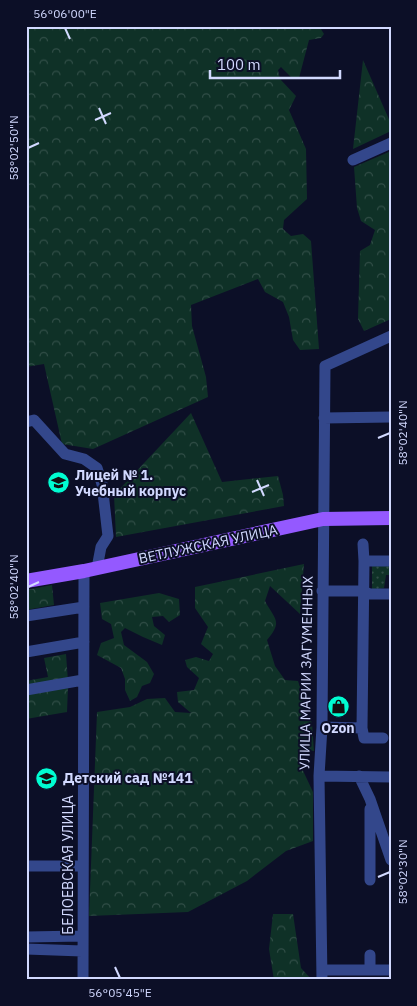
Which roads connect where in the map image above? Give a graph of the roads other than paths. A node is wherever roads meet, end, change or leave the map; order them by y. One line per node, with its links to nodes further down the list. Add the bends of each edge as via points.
1 (391, 143): 2 (street)
2 (353, 160)
3 (391, 336): 5 (street, УЛИЦА МАРИИ ЗАГУМЕННЫХ, via 325,366)
4 (391, 417): 5 (street)
5 (324, 418): 8 (street, УЛИЦА МАРИИ ЗАГУМЕННЫХ)
6 (26, 422): 12 (street, БЕЛОЕВСКАЯ УЛИЦА, via 34,420 65,454 84,459 97,468 108,536)
7 (391, 518): 8 (main road, ВЕТЛУЖСКАЯ УЛИЦА)
8 (323, 519): 12 (main road, ВЕТЛУЖСКАЯ УЛИЦА); 14 (street, УЛИЦА МАРИИ ЗАГУМЕННЫХ)
9 (363, 544): 10 (street)
10 (364, 561): 11 (street); 15 (street)
11 (391, 561)
12 (90, 570): 13 (main road, ВЕТЛУЖСКАЯ УЛИЦА); 17 (street, БЕЛОЕВСКАЯ УЛИЦА)
13 (26, 581)
14 (322, 591): 15 (street); 23 (street, УЛИЦА МАРИИ ЗАГУМЕННЫХ)
15 (363, 591): 16 (street); 24 (street)
16 (391, 594)
17 (84, 607): 18 (street); 19 (street, БЕЛОЕВСКАЯ УЛИЦА)
18 (26, 616)
19 (84, 642): 20 (street); 21 (street, БЕЛОЕВСКАЯ УЛИЦА)
20 (26, 652)
21 (84, 680): 22 (street); 32 (street, БЕЛОЕВСКАЯ УЛИЦА)
22 (26, 690)
23 (322, 727): 24 (street); 26 (street, УЛИЦА МАРИИ ЗАГУМЕННЫХ)
24 (362, 728): 25 (street, via 364,738)
25 (383, 738)
26 (319, 776): 27 (street); 41 (street, УЛИЦА МАРИИ ЗАГУМЕННЫХ)
27 (359, 776): 28 (street); 29 (street)
28 (391, 777)
29 (370, 800): 30 (street); 33 (street)
30 (391, 860)
31 (26, 866): 32 (street)
32 (83, 866): 34 (street, БЕЛОЕВСКАЯ УЛИЦА)
33 (370, 880)
34 (82, 936): 35 (street); 37 (street, БЕЛОЕВСКАЯ УЛИЦА)
35 (26, 937)
36 (26, 949): 37 (street)
37 (82, 952): 42 (street, БЕЛОЕВСКАЯ УЛИЦА)
38 (370, 956): 39 (street)
39 (370, 970): 40 (street); 41 (street)
40 (391, 970)
41 (322, 975)
42 (83, 980)

